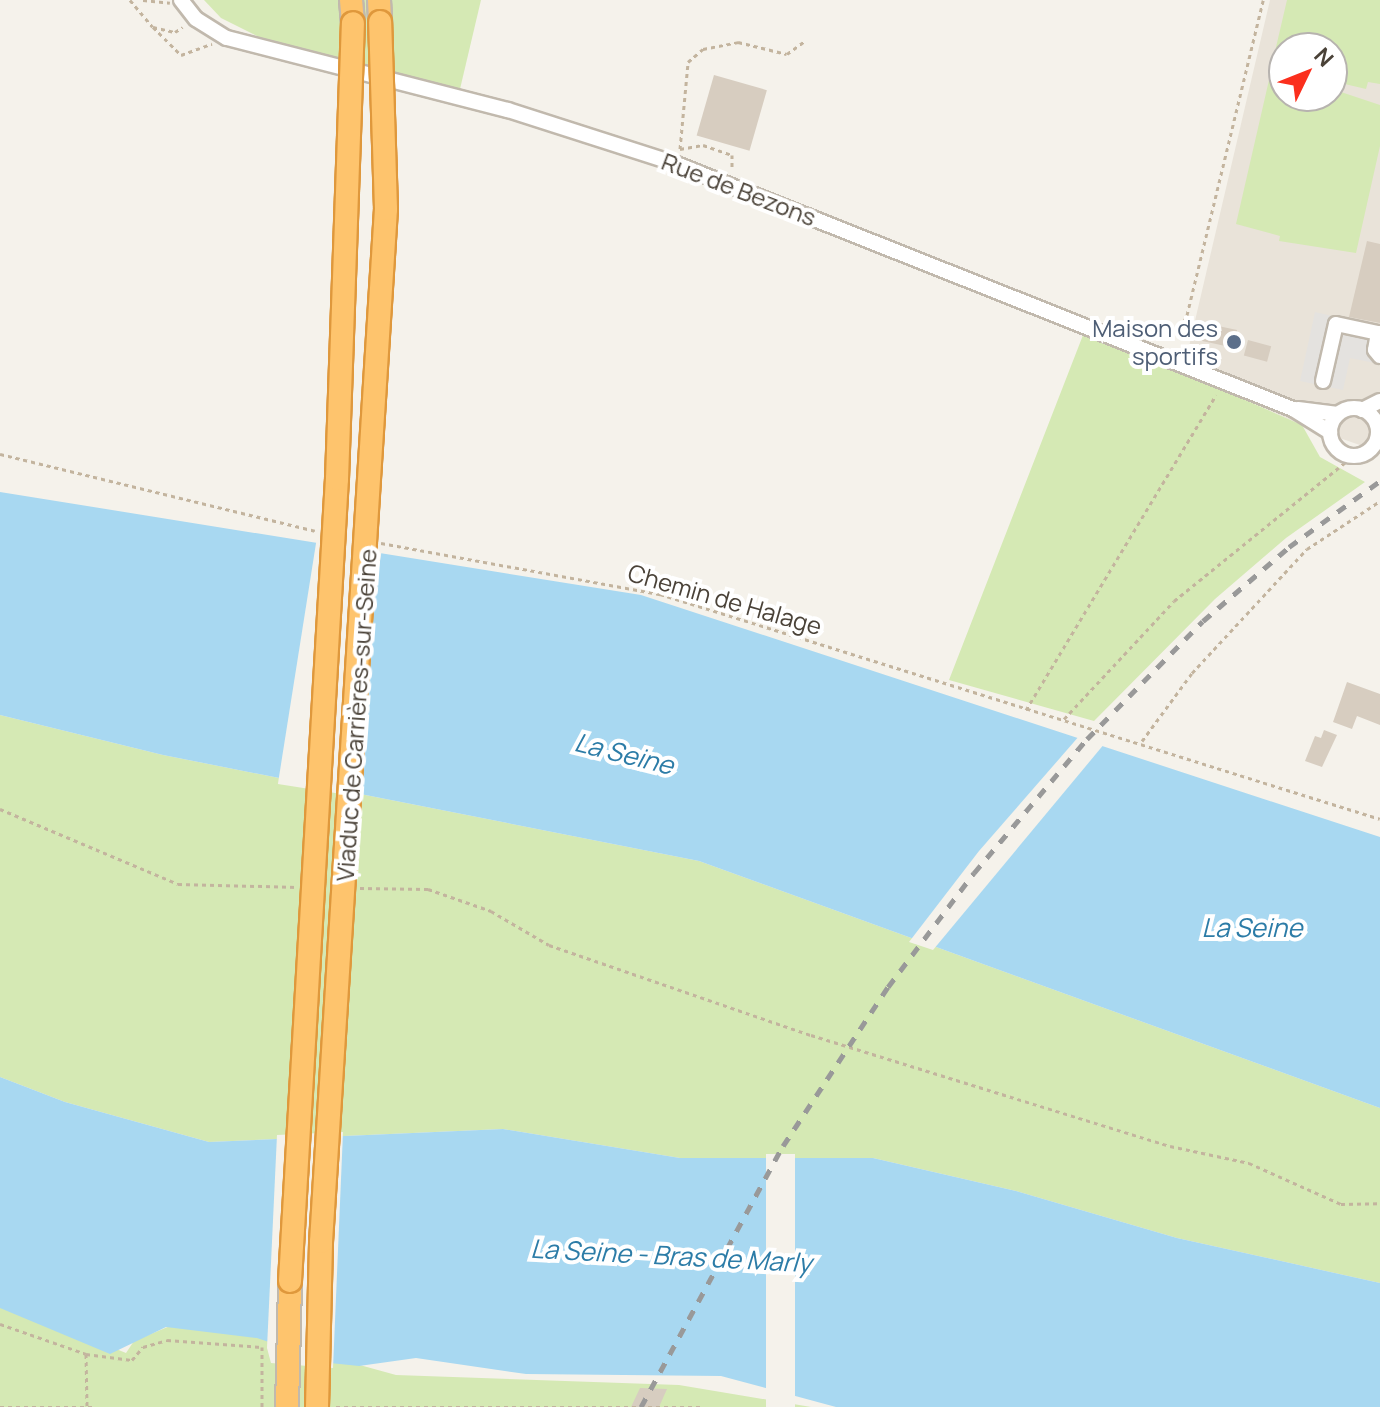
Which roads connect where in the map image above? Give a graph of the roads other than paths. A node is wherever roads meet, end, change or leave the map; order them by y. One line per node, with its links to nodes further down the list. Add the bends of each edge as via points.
1 (351, 0): 13 (highway, Viaduc de Carrières-sur-Seine, bridge, via 337,479)
2 (183, 3): 7 (street, Rue de Bezons, via 196,19 227,38 508,110 676,164)
3 (380, 11): 14 (highway, Viaduc de Carrières-sur-Seine, bridge, via 386,209 321,1227)
4 (1380, 356): 5 (street, via 1375,350 1378,333 1336,324)
5 (1323, 381)
6 (1380, 401): 8 (street, Rue de Bezons)
7 (1293, 409): 9 (street, Rue de Bezons); 11 (street, Rue de Bezons)
8 (1362, 410): 9 (street, Rue de Bezons); 10 (street)
9 (1338, 414): 11 (street)
10 (1378, 424): 12 (street)
11 (1330, 432): 12 (street, Rue de Bezons, via 1334,446)
12 (1367, 453)
13 (287, 1407)
14 (317, 1407)

